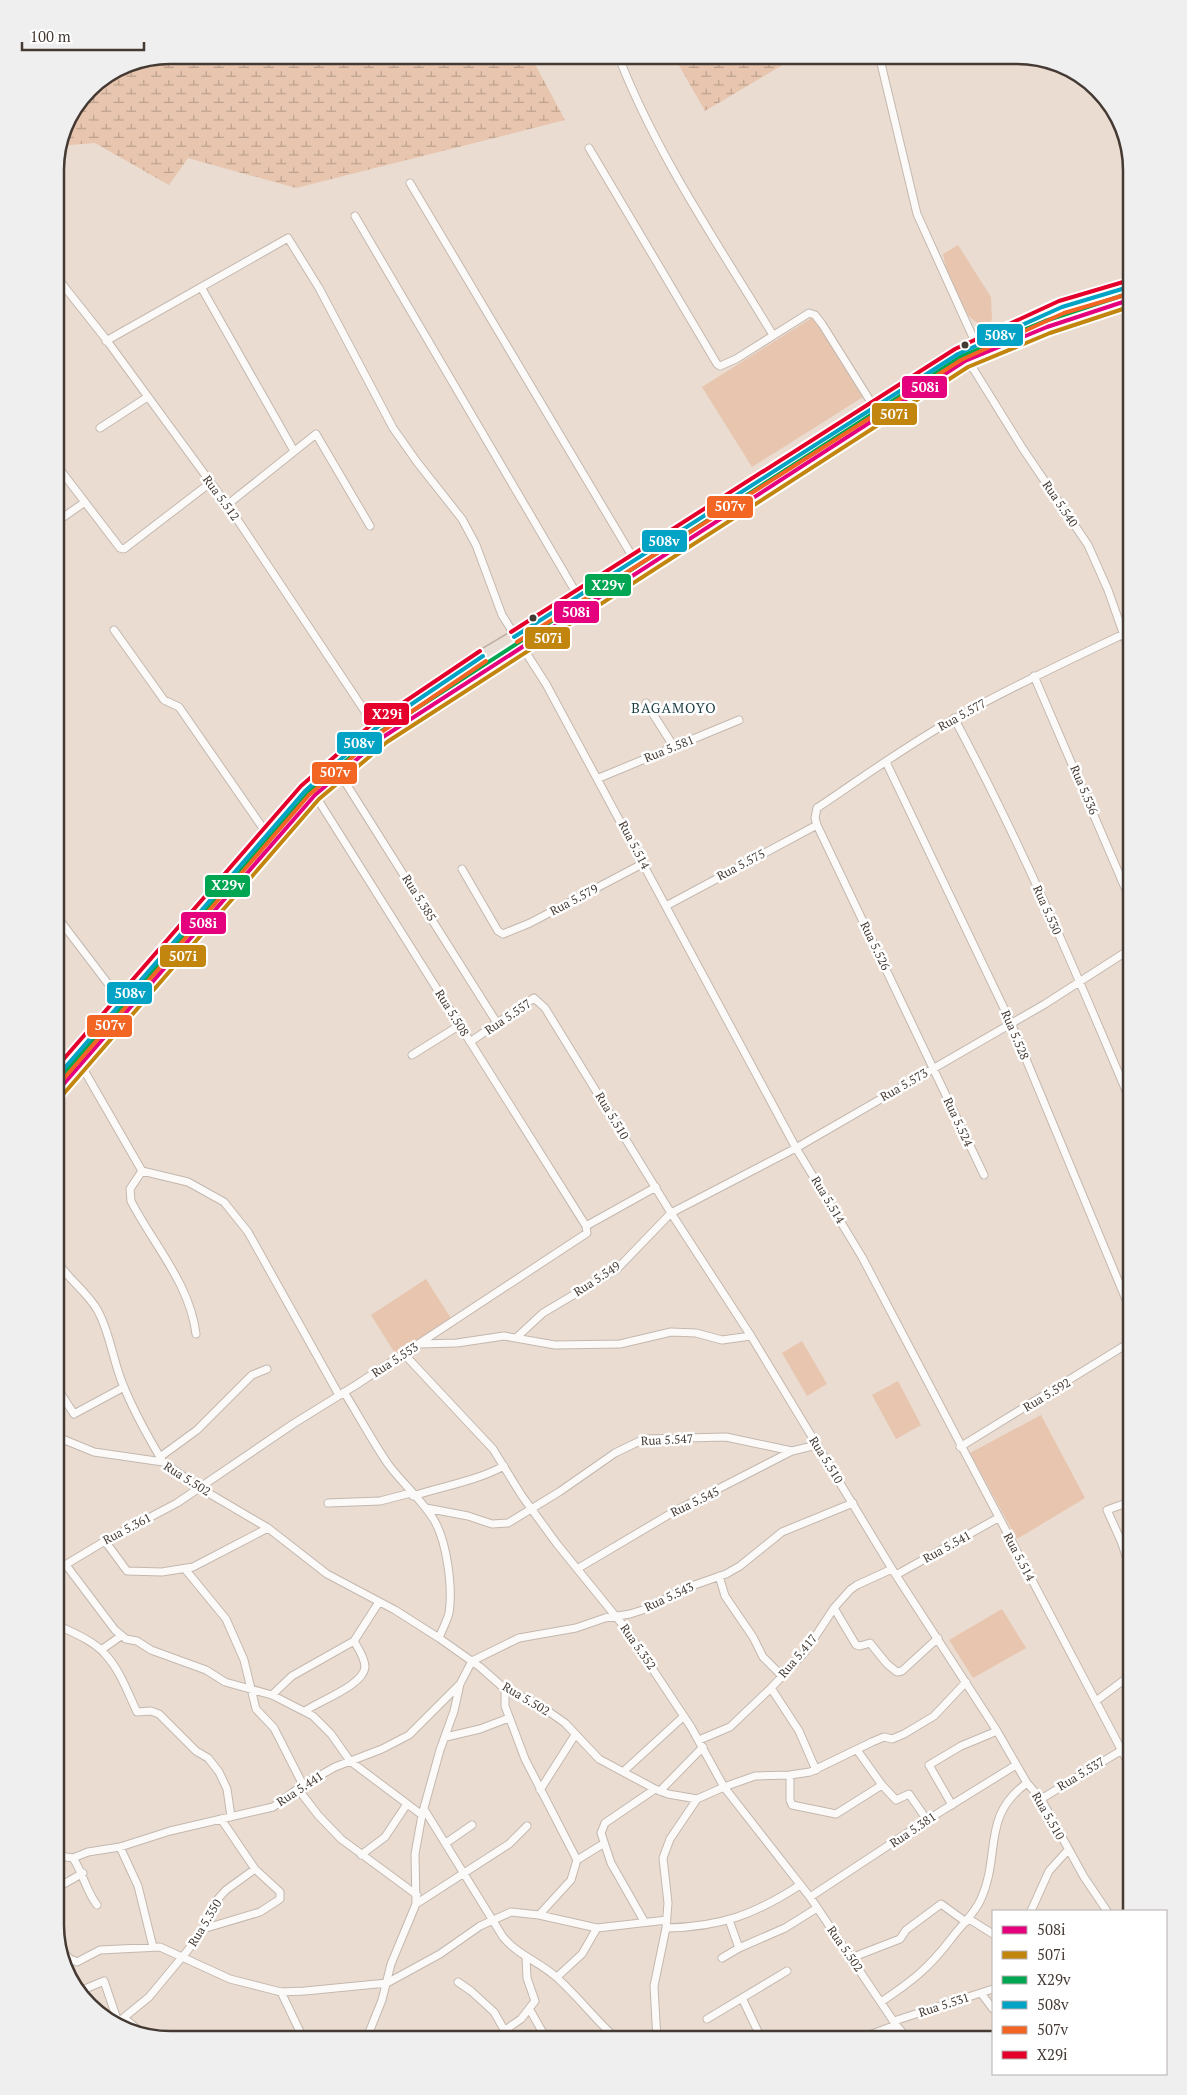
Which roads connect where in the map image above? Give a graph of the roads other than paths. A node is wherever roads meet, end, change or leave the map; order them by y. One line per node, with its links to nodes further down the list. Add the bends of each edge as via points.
1 (621, 64): 10 (street, via 670,164)
2 (881, 64): 12 (street, via 917,214)
3 (589, 148): 10 (street, via 717,364 720,366 736,359)
4 (410, 183): 24 (street)
5 (355, 216): 25 (street)
6 (64, 287): 11 (street, Rua 5.512)
7 (201, 287): 11 (street); 17 (street); 28 (street, Rua 5.514, via 288,238 346,337 393,428 462,520 476,545 496,602)
8 (1123, 289): 12 (highway, via 1062,307)
9 (1123, 301): 13 (highway, via 1033,331)
10 (773, 335): 15 (street, via 803,315 815,315)
11 (106, 341): 14 (street, Rua 5.512)
12 (976, 344): 15 (highway)
13 (965, 361): 27 (street, Rua 5.540, via 1088,545 1108,590); 28 (highway)
14 (146, 398): 16 (street); 19 (street, Rua 5.512)
15 (874, 407): 24 (highway)
16 (100, 428)
17 (294, 451): 21 (street); 23 (street, via 316,434)
18 (64, 475): 20 (street)
19 (210, 483): 20 (street, via 124,549); 21 (street, Rua 5.512)
20 (85, 502): 22 (street)
21 (227, 505): 33 (street, Rua 5.512)
22 (64, 516)
23 (370, 526)
24 (635, 561): 25 (highway)
25 (578, 596): 28 (highway)
26 (114, 630): 40 (street, via 164,700 179,707)
27 (1122, 635): 29 (street, Rua 5.577)
28 (517, 642): 33 (highway, via 483,656); 36 (highway, via 484,670 382,737); 37 (street, Rua 5.514, via 546,684)
29 (1034, 676): 31 (street, Rua 5.577); 43 (street, Rua 5.536)
30 (646, 703): 34 (street)
31 (954, 718): 35 (street, Rua 5.577); 47 (street, Rua 5.530, via 1006,817)
32 (739, 720): 34 (street, Rua 5.581)
33 (376, 728): 40 (highway, via 305,791)
34 (674, 747): 37 (street, Rua 5.581)
35 (886, 762): 39 (street, Rua 5.577, via 817,808); 51 (street, Rua 5.528)
36 (340, 774): 38 (highway); 50 (street, Rua 5.385)
37 (599, 778): 41 (street, Rua 5.514)
38 (315, 795): 52 (street, Rua 5.508); 55 (highway)
39 (817, 824): 44 (street, Rua 5.575); 56 (street, Rua 5.526)
40 (267, 834): 48 (highway)
41 (644, 863): 42 (street, Rua 5.579, via 503,934 498,931); 44 (street, Rua 5.514)
42 (462, 869)
43 (1123, 883)
44 (666, 906): 60 (street, Rua 5.514)
45 (64, 926): 48 (street)
46 (1123, 954): 47 (street, Rua 5.573)
47 (1079, 982): 51 (street, Rua 5.573); 59 (street, Rua 5.530)
48 (122, 1002): 57 (highway)
49 (545, 1008): 50 (street, Rua 5.557, via 534,998); 63 (street, Rua 5.510)
50 (497, 1023): 53 (street, Rua 5.557)
51 (1011, 1023): 56 (street, Rua 5.573); 67 (street, Rua 5.528)
52 (460, 1025): 53 (street, Rua 5.508); 54 (street)
53 (470, 1042): 65 (street, Rua 5.508)
54 (412, 1055)
55 (81, 1065): 58 (highway); 61 (street)
56 (933, 1068): 60 (street, Rua 5.573); 62 (street, Rua 5.524)
57 (64, 1069)
58 (64, 1084)
59 (1123, 1084)
60 (796, 1148): 64 (street, Rua 5.573); 80 (street, Rua 5.514, via 862,1256)
61 (142, 1170): 68 (street, via 129,1194 184,1294 193,1315); 76 (street, via 188,1182 224,1202 248,1232)
62 (984, 1175)
63 (656, 1188): 64 (street, Rua 5.510); 65 (street, Rua 5.553)
64 (671, 1213): 69 (street, Rua 5.510); 70 (street, Rua 5.549, via 617,1269 543,1313)
65 (587, 1228): 71 (street, Rua 5.553, via 585,1236)
66 (64, 1269): 75 (street, via 105,1324)
67 (1123, 1292)
68 (196, 1334)
69 (751, 1336): 70 (street, via 722,1340 702,1334 671,1332 620,1344 561,1345); 79 (street, Rua 5.510)
70 (516, 1338): 71 (street, via 504,1336)
71 (419, 1344): 73 (street, Rua 5.553)
72 (1123, 1347): 80 (street, Rua 5.592)
73 (404, 1354): 76 (street, Rua 5.553); 83 (street, via 493,1449)
74 (267, 1369): 82 (street, via 252,1375 197,1430)
75 (124, 1387): 77 (street, via 74,1414); 82 (street, via 137,1418)
76 (342, 1394): 84 (street, Rua 5.553); 85 (street)
77 (64, 1399)
78 (64, 1440): 82 (street, Rua 5.502, via 94,1452)
79 (817, 1445): 81 (street, Rua 5.545); 87 (street, Rua 5.510)
80 (960, 1447): 91 (street, Rua 5.514)
81 (792, 1451): 90 (street, Rua 5.547, via 726,1437 639,1440 614,1453); 97 (street, Rua 5.545, via 658,1520)
82 (161, 1459): 84 (street, Rua 5.502)
83 (504, 1466): 85 (street, via 486,1476); 90 (street)
84 (200, 1488): 92 (street, Rua 5.502); 93 (street, Rua 5.361)
85 (412, 1494): 86 (street, via 380,1501); 89 (street)
86 (328, 1503)
87 (853, 1503): 98 (street, Rua 5.510); 99 (street, Rua 5.543, via 782,1532 755,1556)
88 (1123, 1504): 94 (street, via 1107,1510)
89 (426, 1508): 90 (street, Rua 5.547, via 492,1524 508,1523); 105 (street, via 441,1534 447,1563 449,1614)
90 (532, 1510): 97 (street, Rua 5.352)
91 (998, 1518): 98 (street, Rua 5.541); 118 (street, Rua 5.514)
92 (268, 1528): 96 (street); 100 (street, Rua 5.502, via 327,1574)
93 (104, 1541): 95 (street, Rua 5.361); 96 (street, via 127,1571)
94 (1123, 1545)
95 (66, 1565): 104 (street)
96 (185, 1569): 115 (street, via 229,1624 244,1660)
97 (577, 1569): 102 (street, Rua 5.352)
98 (894, 1572): 101 (street, Rua 5.417, via 857,1584); 106 (street, Rua 5.510)
99 (719, 1576): 102 (street, Rua 5.543, via 683,1589 652,1607); 110 (street, via 725,1596 765,1660)
100 (379, 1602): 105 (street, Rua 5.502); 107 (street)
101 (834, 1608): 106 (street, via 856,1644 870,1643 898,1672); 110 (street, Rua 5.417, via 805,1652)
102 (616, 1616): 109 (street, Rua 5.543, via 576,1628 519,1638); 120 (street, Rua 5.352)
103 (64, 1629): 108 (street)
104 (121, 1636): 108 (street); 115 (street, via 206,1670 225,1682)
105 (439, 1638): 109 (street, Rua 5.502)
106 (938, 1638): 112 (street, Rua 5.510)
107 (354, 1641): 117 (street, via 292,1676); 119 (street, via 364,1661 364,1670 353,1684)
108 (101, 1650): 144 (street, via 117,1671 137,1712 159,1714 196,1751 208,1758 224,1781)
109 (472, 1661): 113 (street); 116 (street, Rua 5.502)
110 (782, 1676): 114 (street, Rua 5.417)
111 (1123, 1681): 118 (street)
112 (966, 1682): 122 (street, Rua 5.510); 126 (street, via 926,1723 892,1739 882,1738)
113 (460, 1684): 124 (street); 128 (street, Rua 5.441, via 408,1735)
114 (771, 1688): 125 (street, Rua 5.417, via 730,1727); 131 (street, via 799,1732)
115 (250, 1689): 117 (street); 135 (street, via 256,1708 274,1728)
116 (506, 1689): 121 (street, via 505,1706); 123 (street, Rua 5.502, via 538,1704 565,1723)
117 (272, 1695): 119 (street)
118 (1096, 1701): 127 (street, Rua 5.514)
119 (305, 1712): 128 (street, via 319,1721)
120 (684, 1716): 125 (street, Rua 5.352); 130 (street)
121 (509, 1718): 124 (street); 137 (street)
122 (997, 1730): 129 (street, Rua 5.510); 142 (street, via 961,1746 929,1766)
123 (575, 1735): 130 (street, Rua 5.502, via 599,1758); 137 (street)
124 (446, 1737): 143 (street)
125 (701, 1744): 136 (street, Rua 5.352); 138 (street)
126 (857, 1750): 131 (street); 134 (street)
127 (1122, 1750): 139 (street, Rua 5.537)
128 (350, 1761): 135 (street, Rua 5.441); 141 (street)
129 (1016, 1764): 133 (street, Rua 5.510); 142 (street, Rua 5.381)
130 (625, 1770): 138 (street, Rua 5.502)
131 (816, 1770): 132 (street)
132 (790, 1775): 134 (street, via 792,1805 833,1814 852,1806); 136 (street, via 750,1777)
133 (1027, 1783): 139 (street, Rua 5.510); 173 (street, via 1014,1793 998,1816 985,1890)
134 (882, 1785): 146 (street, via 896,1800 909,1794)
135 (300, 1787): 144 (street, Rua 5.441, via 273,1806); 153 (street, via 318,1815)
136 (724, 1787): 140 (street); 161 (street, Rua 5.502)
137 (540, 1790): 156 (street)
138 (658, 1790): 140 (street, Rua 5.502); 150 (street, via 605,1823 600,1833)
139 (1041, 1798): 152 (street, Rua 5.510)
140 (697, 1799): 174 (street, via 670,1839 663,1858 668,1903)
141 (408, 1804): 143 (street); 153 (street, via 385,1837)
142 (952, 1805): 146 (street, Rua 5.381)
143 (423, 1812): 149 (street); 162 (street, via 415,1854)
144 (231, 1816): 145 (street, Rua 5.441)
145 (221, 1819): 151 (street, Rua 5.441); 157 (street)
146 (927, 1820): 163 (street, Rua 5.381)
147 (472, 1825): 149 (street)
148 (527, 1826): 159 (street, via 509,1844)
149 (446, 1843): 159 (street)
150 (603, 1844): 156 (street); 172 (street)
151 (120, 1847): 155 (street, Rua 5.441); 178 (street, via 138,1886)
152 (1068, 1850): 167 (street, via 1049,1871); 168 (street, Rua 5.510)
153 (361, 1855): 162 (street)
154 (64, 1857): 155 (street, Rua 5.441)
155 (73, 1858): 158 (street)
156 (577, 1860): 169 (street, via 571,1880)
157 (255, 1869): 176 (street, Rua 5.350, via 215,1902); 176 (street, via 280,1892 280,1899 260,1912)
158 (83, 1872): 160 (street); 165 (street)
159 (464, 1873): 164 (street); 170 (street)
160 (64, 1884)
161 (800, 1885): 163 (street, Rua 5.502); 171 (street, via 755,1910)
162 (417, 1895): 164 (street)
163 (810, 1898): 166 (street, Rua 5.502)
164 (416, 1904): 188 (street, via 391,1964)
165 (97, 1905)
166 (817, 1908): 179 (street, via 785,1928); 184 (street, Rua 5.502)
167 (1031, 1910)
168 (1106, 1910)
169 (539, 1914): 170 (street, via 512,1912); 175 (street)
170 (491, 1920): 182 (street, via 510,1946); 188 (street, via 440,1954)
171 (729, 1920): 174 (street, via 712,1925); 179 (street)
172 (644, 1921): 174 (street); 175 (street)
173 (968, 1921): 177 (street); 184 (street, via 941,1904 906,1930 900,1939); 194 (street, via 932,1963)
174 (666, 1924): 206 (street, via 654,1986)
175 (598, 1928): 186 (street, via 582,1954)
176 (203, 1929): 180 (street, Rua 5.350)
177 (992, 1933)
178 (153, 1947): 180 (street); 181 (street, via 100,1950 78,1962)
179 (738, 1948): 183 (street)
180 (181, 1956): 191 (street, via 230,1979); 198 (street, Rua 5.350, via 149,1997)
181 (69, 1958)
182 (526, 1958): 186 (street); 196 (street, via 527,1978 534,1998)
183 (722, 1958)
184 (851, 1958): 194 (street, Rua 5.502)
185 (787, 1971): 193 (street)
186 (557, 1978): 205 (street)
187 (458, 1982): 203 (street, via 494,2012 503,2026)
188 (387, 1983): 191 (street); 202 (street)
189 (85, 1989): 197 (street, via 104,1980)
190 (992, 1989): 192 (street, Rua 5.531)
191 (281, 1992): 201 (street)
192 (981, 1993): 195 (street); 200 (street, Rua 5.531)
193 (742, 1998): 199 (street); 207 (street)
194 (881, 2002): 200 (street, Rua 5.502)
195 (992, 2008)
196 (530, 2010): 203 (street); 204 (street)
197 (117, 2017)
198 (121, 2019)
199 (707, 2019)
200 (895, 2023): 208 (street, Rua 5.531); 209 (street, Rua 5.502)
201 (300, 2031)
202 (369, 2031)
203 (502, 2031)
204 (542, 2031)
205 (609, 2031)
206 (656, 2031)
207 (758, 2031)
208 (877, 2031)
209 (902, 2031)

